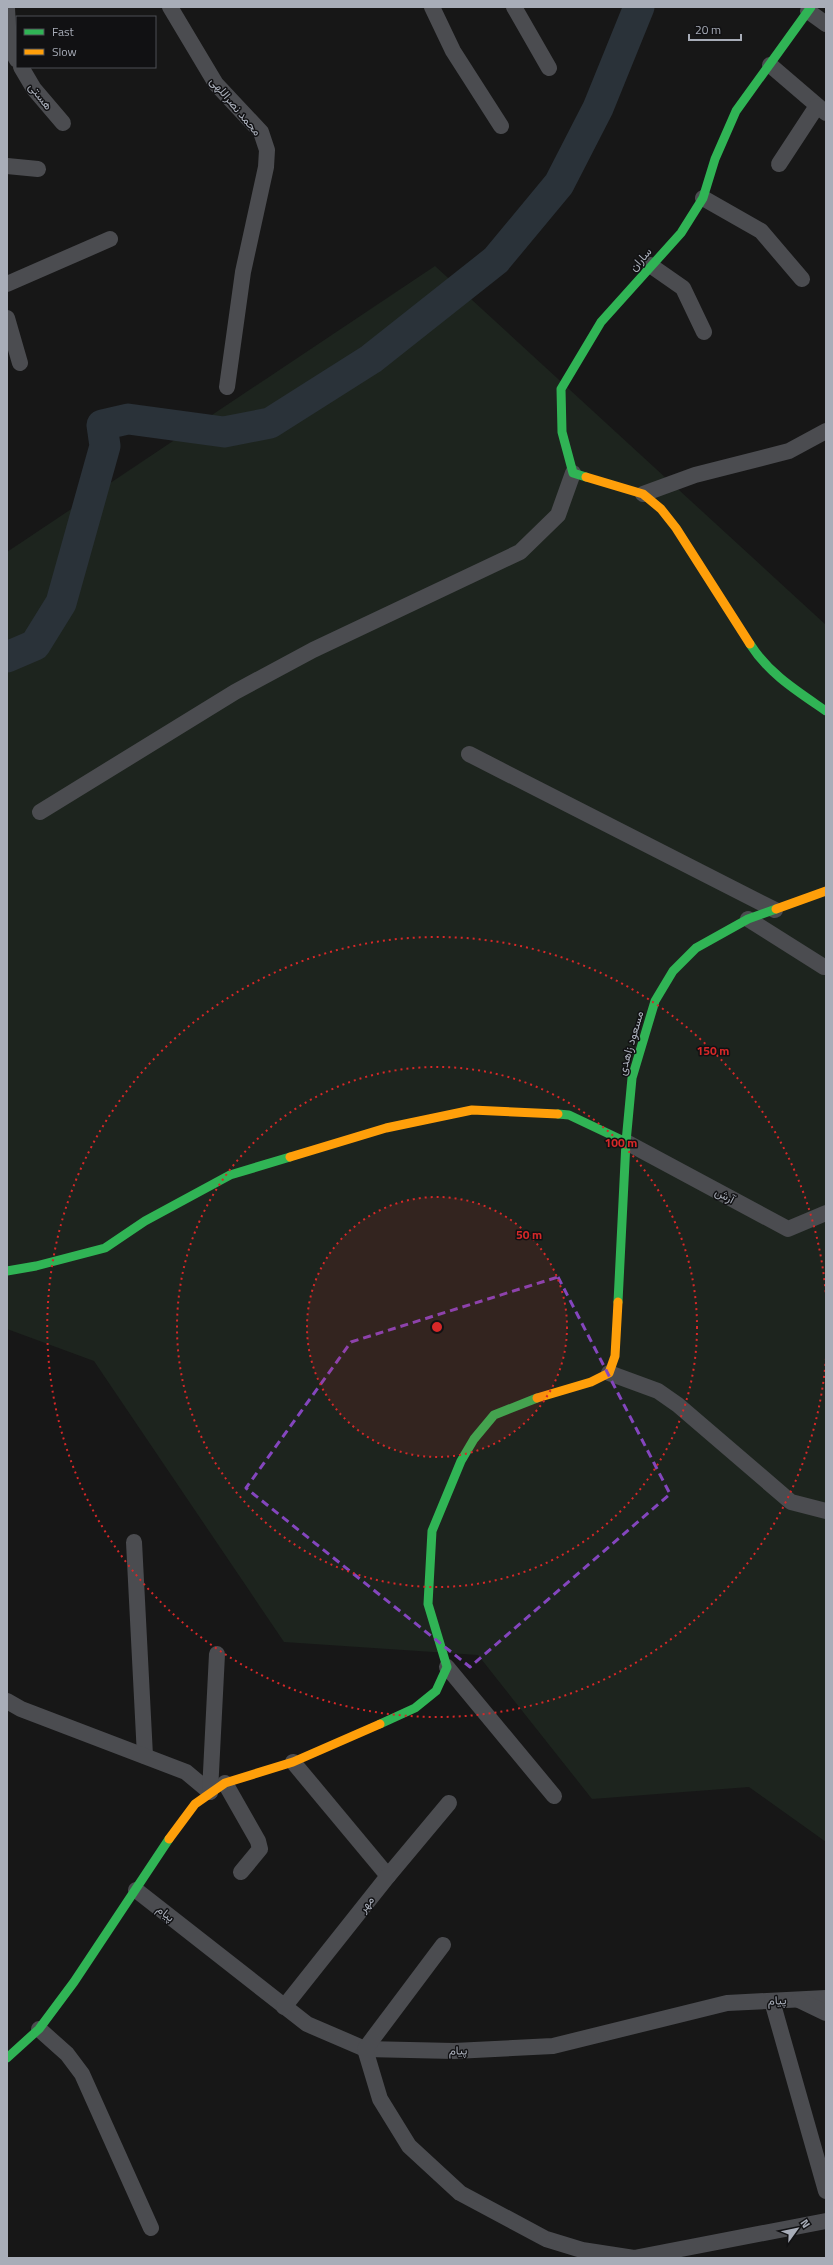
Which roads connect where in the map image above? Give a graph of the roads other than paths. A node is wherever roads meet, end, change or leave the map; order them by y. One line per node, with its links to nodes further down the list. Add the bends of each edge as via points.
1 (170, 7): 25 (street, محمد نصراللهی, via 216,84 261,132 267,150 266,167 243,272)
2 (432, 7): 13 (street, via 453,51)
3 (514, 7): 10 (street)
4 (7, 8): 7 (street, via 8,46)
5 (810, 9): 6 (street); 8 (street, ساران)
6 (826, 24)
7 (16, 58)
8 (770, 65): 11 (street); 17 (street, ساران, via 736,111 715,159)
9 (22, 68): 12 (street, هستی, via 34,89)
10 (549, 68)
11 (821, 109): 14 (street)
12 (63, 123)
13 (501, 126)
14 (779, 164)
15 (7, 166): 16 (street)
16 (38, 169)
17 (703, 198): 19 (street, ساران, via 681,233); 20 (street, via 761,231)
18 (110, 239): 21 (street)
19 (650, 265): 23 (street, via 683,288); 27 (street, ساران, via 601,322 561,389 562,432)
20 (802, 279)
21 (7, 284)
22 (7, 318): 24 (street)
23 (704, 332)
24 (20, 363)
25 (227, 387)
26 (826, 431): 28 (street, via 789,451 695,475)
27 (573, 473): 28 (street); 31 (street, via 558,515 520,552 313,650 235,692)
28 (643, 494): 29 (street, via 661,509 676,528 759,658 777,677)
29 (826, 711)
30 (469, 754): 33 (street)
31 (40, 812)
32 (826, 891): 33 (street, مسعود زاهدی)
33 (774, 910): 34 (street, مسعود زاهدی)
34 (748, 919): 35 (street); 36 (street, مسعود زاهدی, via 696,948 673,970 655,1001 632,1078)
35 (824, 967)
36 (626, 1142): 37 (street, آرش, via 788,1229); 38 (street, via 570,1114 472,1110 386,1128 230,1176 145,1222 105,1248); 39 (street, مسعود زاهدی, via 615,1356)
37 (826, 1213)
38 (7, 1272)
39 (609, 1373): 40 (street, via 658,1391 678,1405 791,1502); 43 (street, via 591,1382 521,1403 494,1415 474,1439 461,1461 432,1531 428,1604)
40 (826, 1511)
41 (134, 1542): 45 (street)
42 (217, 1654): 48 (street)
43 (447, 1667): 46 (street, via 436,1691 414,1708); 49 (street)
44 (7, 1701): 45 (street, via 20,1709)
45 (146, 1756): 48 (street, via 186,1772)
46 (293, 1762): 47 (street); 52 (street)
47 (225, 1783): 48 (street); 51 (street, via 260,1849)
48 (210, 1792): 53 (street, via 195,1804 182,1820)
49 (554, 1796)
50 (449, 1803): 52 (street, مهر)
51 (241, 1872)
52 (388, 1876): 58 (street, مهر)
53 (136, 1890): 58 (street, پیام); 60 (street)
54 (443, 1946): 61 (street)
55 (826, 1998): 56 (street, پیام)
56 (796, 1999): 57 (street, پیام); 59 (street)
57 (772, 2001): 61 (street, پیام, via 727,2003 553,2046 454,2051); 63 (street)
58 (284, 2006): 61 (street, پیام, via 307,2024)
59 (826, 2014)
60 (39, 2029): 62 (street); 65 (street, via 67,2054 82,2074)
61 (365, 2049): 64 (street, via 380,2099 409,2146 460,2193 546,2239 582,2250 634,2258)
62 (7, 2058)
63 (826, 2191)
64 (826, 2221)
65 (151, 2228)

